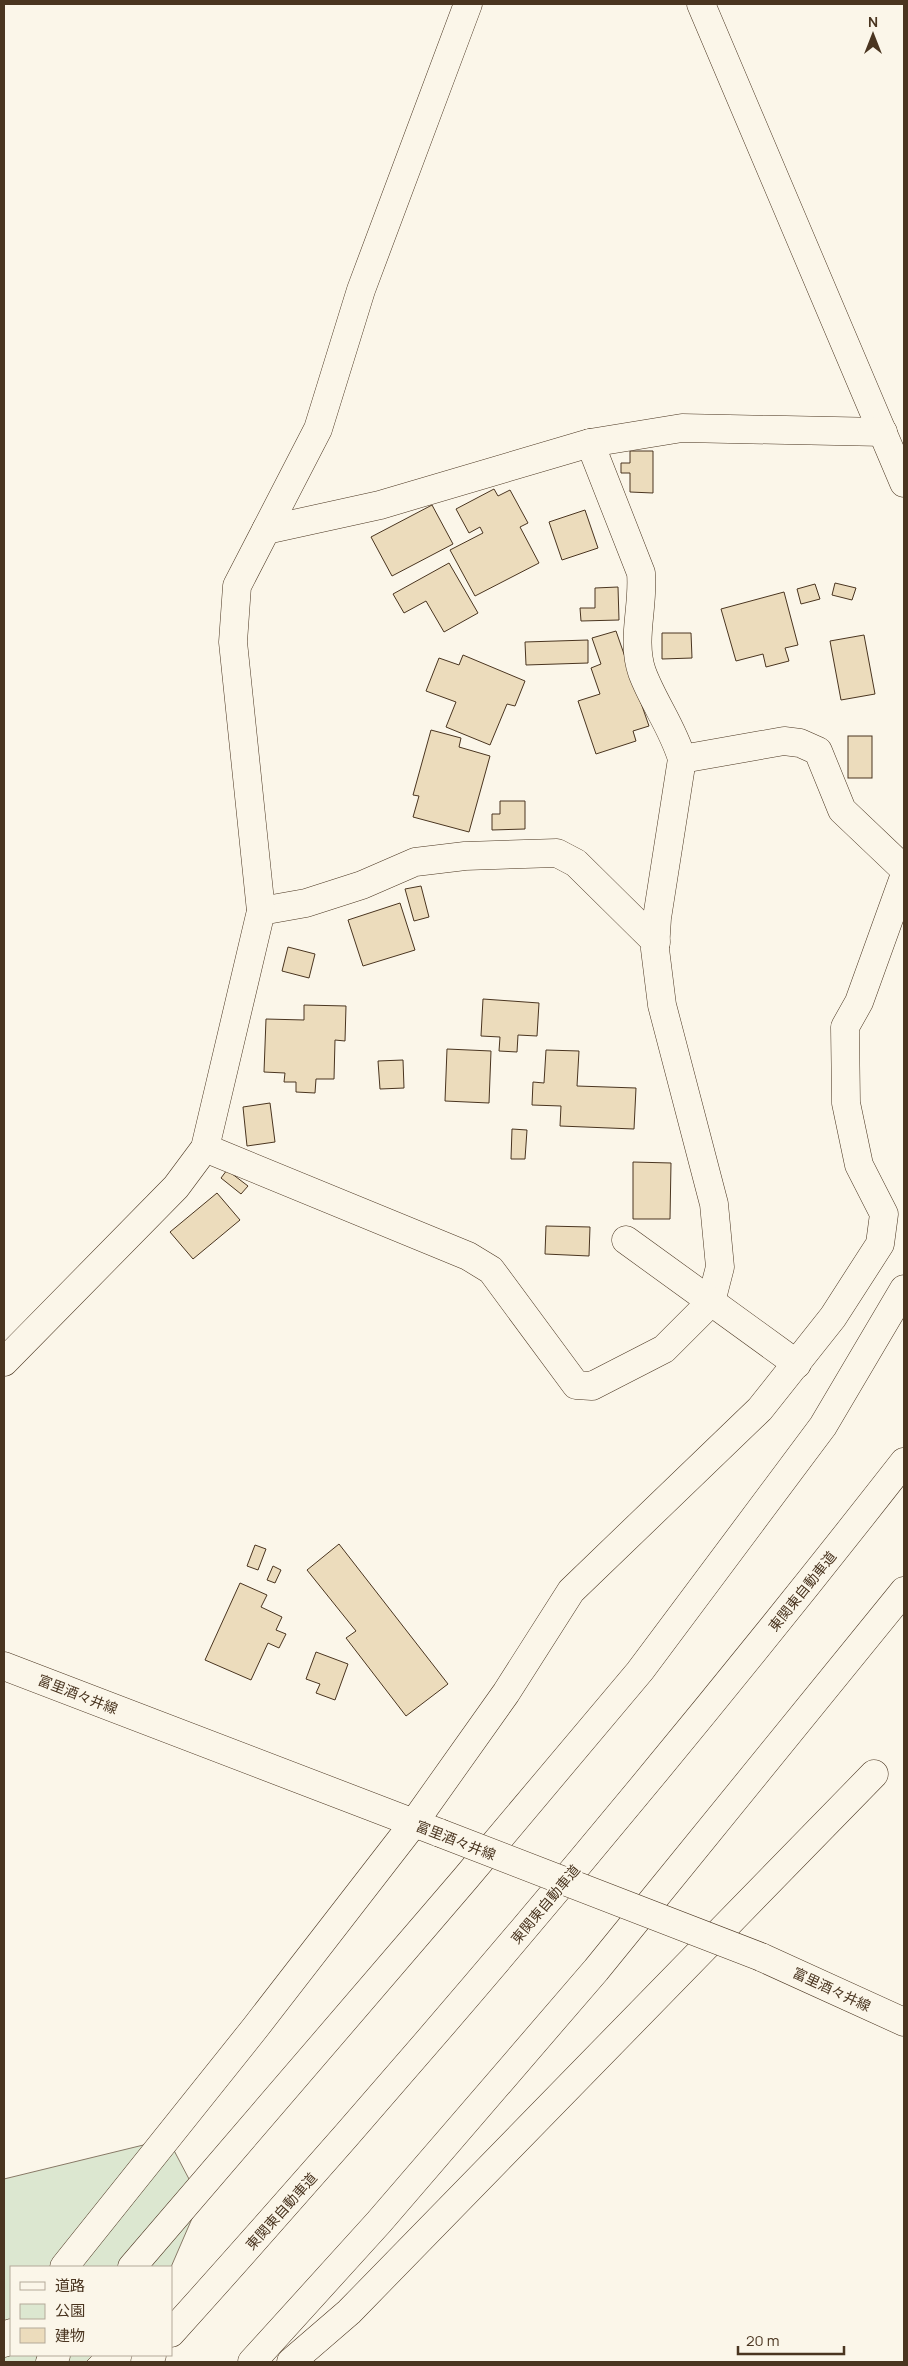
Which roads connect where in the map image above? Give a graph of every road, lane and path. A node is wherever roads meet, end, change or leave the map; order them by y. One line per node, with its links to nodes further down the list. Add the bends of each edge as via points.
1 (468, 4): 6 (main road, via 361,290 318,429)
2 (701, 4): 3 (main road)
3 (883, 432): 4 (main road, via 682,428); 5 (main road)
4 (590, 443): 6 (main road, via 380,504); 7 (main road, via 640,573 643,593 637,639 642,671)
5 (904, 483)
6 (266, 530): 10 (main road, via 237,586 232,642)
7 (682, 759): 8 (main road, via 784,740 818,751 842,810); 11 (main road)
8 (904, 869)
9 (904, 877): 17 (main road, via 859,1002 845,1026 846,1103 859,1165 884,1214 880,1244 833,1317)
10 (261, 911): 11 (main road, via 306,903 362,885 415,862 465,856 557,853 576,863); 12 (main road)
11 (656, 942): 15 (main road, via 662,1005 714,1204 720,1267)
12 (205, 1148): 15 (main road, via 468,1256 491,1270 576,1385 592,1386 664,1350); 16 (main road, via 176,1187)
13 (626, 1240): 15 (main road)
14 (904, 1289): 25 (main road, via 824,1426 640,1671)
15 (711, 1302): 17 (main road)
16 (4, 1362)
17 (797, 1364): 22 (main road, via 760,1409 571,1591 506,1693)
18 (904, 1462): 26 (main road, 東関東自動車道, via 800,1595 526,1927 314,2174)
19 (904, 1590): 27 (main road, via 596,1970 379,2222)
20 (4, 1666): 22 (main road, 富里酒々井線)
21 (874, 1774): 28 (main road, via 349,2312)
22 (413, 1824): 23 (main road, 富里酒々井線, bridge, via 761,1957); 24 (main road)
23 (904, 2022)
24 (65, 2266)
25 (133, 2266)
26 (172, 2332)
27 (252, 2362)
28 (290, 2362)

